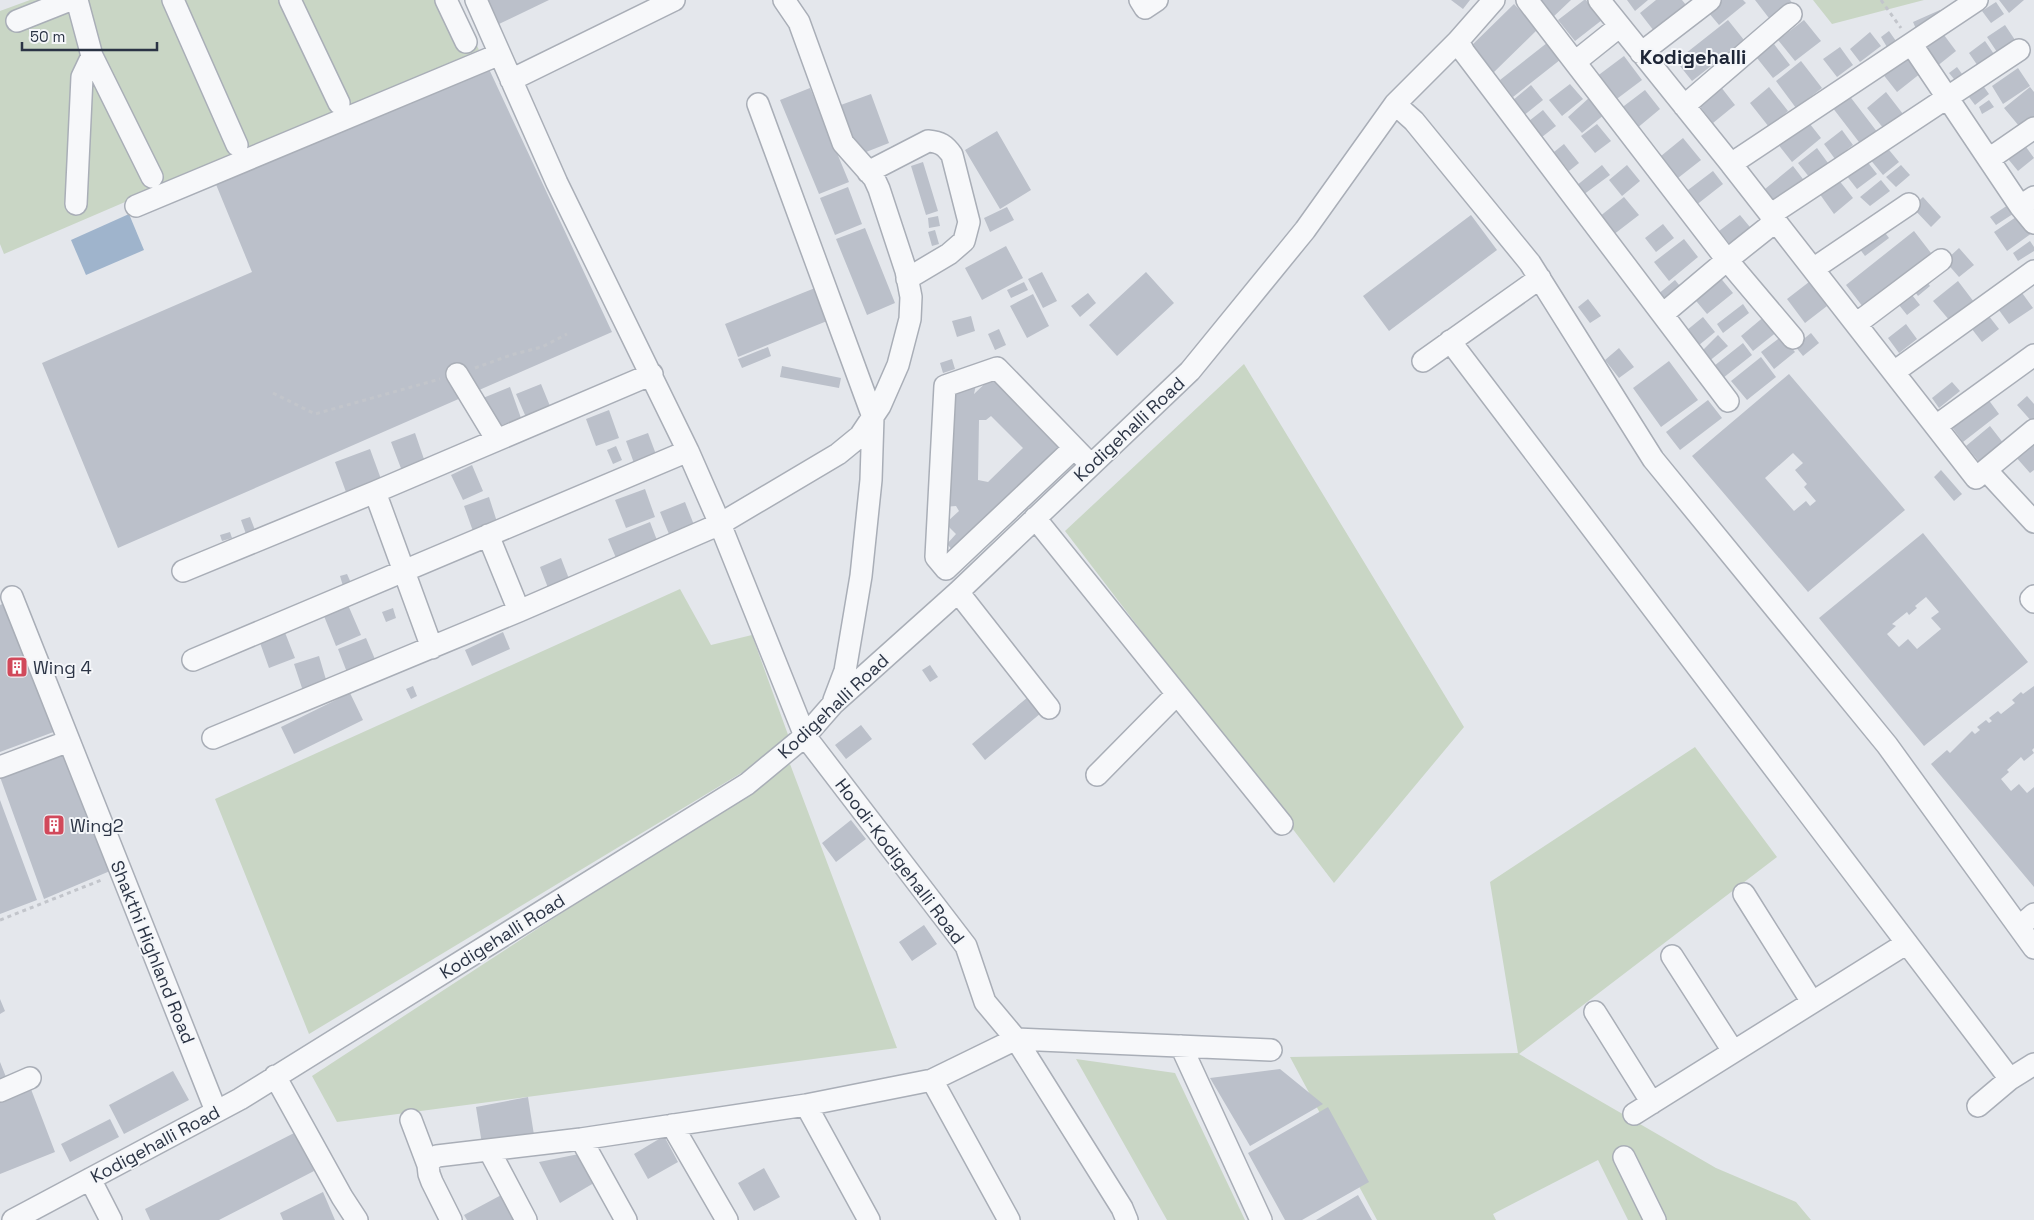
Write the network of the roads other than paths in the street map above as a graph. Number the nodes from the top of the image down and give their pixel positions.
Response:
1 (70, 0) edge
2 (77, 0) edge
3 (174, 0) edge
4 (290, 0) edge
5 (446, 0) edge
6 (476, 0) edge
7 (674, 0) edge
8 (784, 0) edge
9 (1140, 0) edge
10 (1157, 0) edge
11 (1494, 0) edge
12 (1527, 0) edge
13 (1599, 0) edge
14 (1710, 0) edge
15 (1977, 0) edge
16 (1790, 14) dead end
17 (17, 21) dead end
18 (1620, 26) junction
19 (1458, 41) junction
20 (466, 42) dead end
21 (1912, 45) junction
22 (2019, 50) dead end
23 (1641, 53) junction
24 (500, 54) junction
25 (92, 56) junction
26 (1575, 62) junction
27 (511, 80) junction
28 (1947, 98) junction
29 (339, 103) dead end
30 (758, 104) dead end
31 (1394, 104) junction
32 (1684, 106) junction
33 (2034, 128) edge
34 (237, 145) dead end
35 (1989, 159) junction
36 (1731, 164) junction
37 (868, 172) junction
38 (152, 177) dead end
39 (2027, 201) edge
40 (76, 204) dead end
41 (1909, 204) dead end
42 (136, 206) dead end
43 (1773, 218) junction
44 (2034, 222) edge
45 (1727, 260) junction
46 (1941, 260) dead end
47 (1813, 269) junction
48 (2034, 271) edge
49 (1540, 278) junction
50 (907, 279) junction
51 (1663, 314) junction
52 (1856, 324) junction
53 (1793, 338) dead end
54 (1450, 341) junction
55 (2034, 355) edge
56 (1423, 361) dead end
57 (1894, 372) junction
58 (457, 374) dead end
59 (652, 374) junction
60 (1728, 401) dead end
61 (873, 417) junction
62 (1936, 426) junction
63 (2034, 430) edge
64 (497, 440) junction
65 (1074, 448) junction
66 (688, 451) junction
67 (1091, 465) junction
68 (1986, 470) junction
69 (375, 492) junction
70 (1035, 518) junction
71 (2034, 522) edge
72 (720, 524) junction
73 (488, 535) junction
74 (958, 558) junction
75 (182, 571) dead end
76 (403, 571) junction
77 (975, 576) junction
78 (958, 592) junction
79 (2034, 596) edge
80 (12, 597) dead end
81 (2034, 602) edge
82 (519, 611) junction
83 (432, 648) junction
84 (193, 660) dead end
85 (1177, 694) junction
86 (833, 704) junction
87 (1049, 708) dead end
88 (805, 736) junction
89 (213, 738) dead end
90 (69, 741) junction
91 (0, 767) edge
92 (1097, 775) dead end
93 (1282, 824) dead end
94 (1744, 894) dead end
95 (2026, 921) edge
96 (1906, 943) junction
97 (2034, 948) edge
98 (1672, 956) dead end
99 (1812, 1002) junction
100 (1595, 1012) dead end
101 (1016, 1039) junction
102 (1182, 1046) junction
103 (1271, 1050) dead end
104 (1734, 1051) junction
105 (2034, 1064) edge
106 (275, 1076) junction
107 (30, 1078) dead end
108 (2010, 1079) junction
109 (932, 1080) junction
110 (0, 1091) edge
111 (806, 1105) junction
112 (1978, 1106) dead end
113 (216, 1111) junction
114 (411, 1120) dead end
115 (672, 1125) junction
116 (581, 1139) junction
117 (488, 1150) junction
118 (1624, 1156) dead end
119 (428, 1165) junction
120 (90, 1179) junction
121 (13, 1220) edge
122 (111, 1220) edge
123 (357, 1220) edge
124 (451, 1220) edge
125 (526, 1220) edge
126 (626, 1220) edge
127 (727, 1220) edge
128 (869, 1220) edge
129 (1009, 1220) edge
130 (1127, 1220) edge
131 (1262, 1220) edge
132 (1656, 1220) edge

1 - 17 street
2 - 25 street
3 - 34 street
4 - 29 street
5 - 20 street
6 - 24 street, Hoodi-Kodigehalli Road
7 - 27 street
8 - 37 street
9 - 10 street
11 - 19 street, Kodigehalli Road
12 - 26 street
13 - 18 street
14 - 23 street
15 - 21 street
16 - 32 street
18 - 23 street
18 - 26 street
19 - 31 street, Kodigehalli Road
19 - 51 street
21 - 28 street
21 - 36 street
22 - 28 street
23 - 32 street
24 - 27 street, Hoodi-Kodigehalli Road
24 - 42 street
25 - 38 street
25 - 40 street
26 - 45 street
27 - 59 street, Hoodi-Kodigehalli Road
28 - 35 street
28 - 43 street
30 - 61 street
31 - 49 street
31 - 67 street, Kodigehalli Road
32 - 36 street
33 - 35 street
35 - 39 street
36 - 43 street
37 - 50 street
37 - 50 street
39 - 44 street
41 - 47 street
43 - 45 street
43 - 47 street
45 - 51 street
45 - 53 street
46 - 52 street
47 - 52 street
48 - 57 street
49 - 54 street
49 - 95 street
50 - 61 street
51 - 60 street
52 - 57 street
54 - 56 street
54 - 96 street
55 - 62 street
57 - 62 street
58 - 64 street
59 - 64 street
59 - 66 street, Hoodi-Kodigehalli Road
61 - 72 street
61 - 86 street
62 - 68 street
63 - 68 street
64 - 69 street
65 - 67 street
65 - 74 street
65 - 74 street
66 - 72 street, Hoodi-Kodigehalli Road
66 - 73 street
67 - 70 street, Kodigehalli Road
68 - 71 street
69 - 75 street
69 - 76 street
70 - 77 street, Kodigehalli Road
70 - 85 street
72 - 82 street
72 - 88 street, Hoodi-Kodigehalli Road
73 - 76 street
73 - 82 street
74 - 77 street
76 - 83 street
76 - 84 street
77 - 78 street, Kodigehalli Road
78 - 86 street, Kodigehalli Road
78 - 87 street
79 - 81 street
80 - 90 street, Shakthi Highland Road
82 - 83 street
83 - 89 street
85 - 92 street
85 - 93 street
86 - 88 street, Kodigehalli Road
88 - 101 street, Hoodi-Kodigehalli Road
88 - 106 street, Kodigehalli Road
90 - 91 street
90 - 113 street, Shakthi Highland Road
94 - 99 street
95 - 97 street
96 - 99 street
96 - 108 street
98 - 104 street
99 - 104 street
100 - 104 street
101 - 102 street
101 - 109 street
101 - 130 street, Hoodi-Kodigehalli Road
102 - 103 street
102 - 131 street
105 - 108 street
106 - 113 street, Kodigehalli Road
106 - 123 street
107 - 110 street
108 - 112 street
109 - 111 street
109 - 129 street
111 - 115 street
111 - 128 street
113 - 120 street, Kodigehalli Road
114 - 119 street
115 - 116 street
115 - 127 street
116 - 117 street
116 - 126 street
117 - 119 street
117 - 125 street
118 - 132 street
119 - 124 street
120 - 121 street, Kodigehalli Road
120 - 122 street

